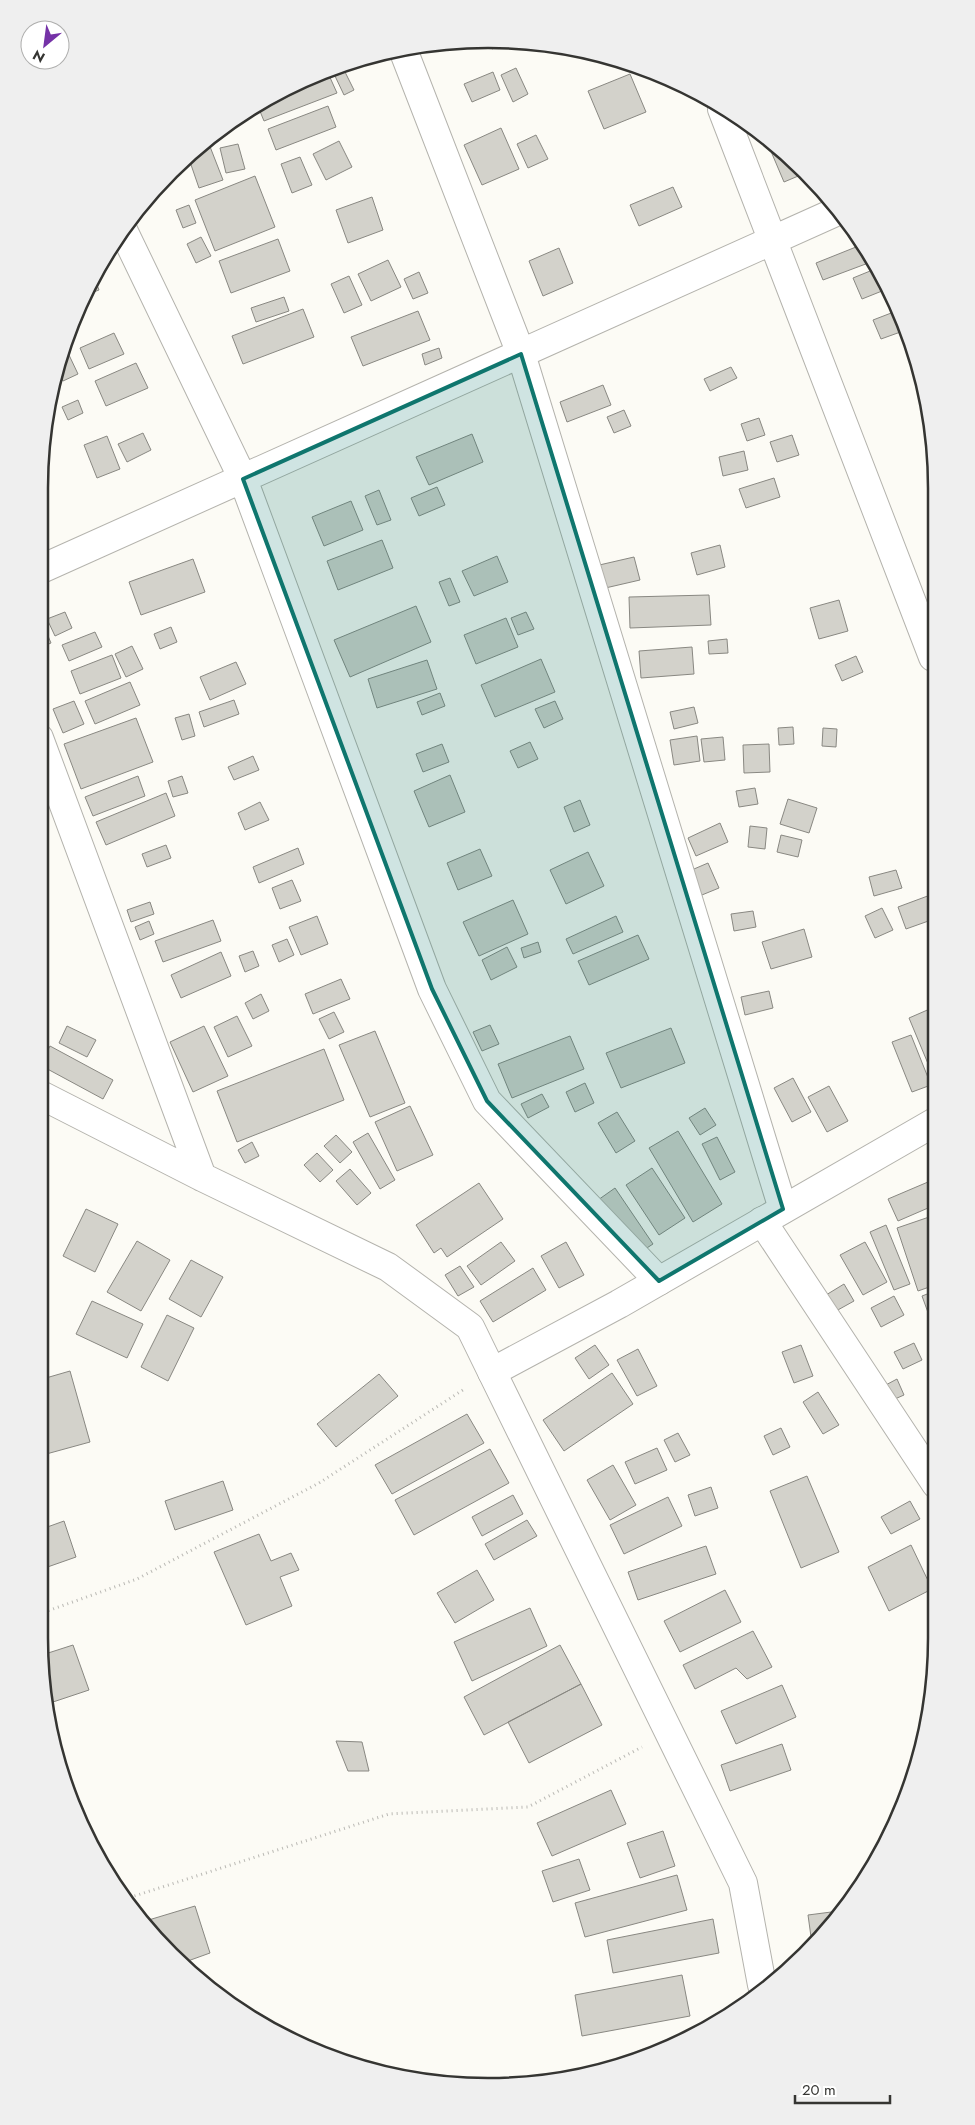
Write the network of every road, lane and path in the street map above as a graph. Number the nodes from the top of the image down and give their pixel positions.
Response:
1 (405, 55) edge
2 (725, 117) edge
3 (832, 214) edge
4 (126, 237) edge
5 (772, 241) junction
6 (521, 354) junction
7 (243, 479) junction
8 (48, 566) edge
9 (928, 644) edge
10 (48, 762) edge
11 (48, 1099) edge
12 (928, 1126) edge
13 (202, 1177) junction
14 (772, 1215) junction
15 (659, 1281) junction
16 (492, 1372) junction
17 (928, 1471) edge
18 (48, 1611) edge
19 (670, 1733) junction
20 (132, 1897) edge
21 (761, 1982) edge

1 - 6 street
2 - 5 street
3 - 5 street
4 - 7 street
5 - 6 street
5 - 9 street
6 - 7 street
6 - 14 street
7 - 8 street
7 - 15 street
10 - 13 street
11 - 13 street
12 - 14 street
13 - 16 street
14 - 15 street
14 - 17 street
15 - 16 street
16 - 18 path
16 - 19 street
19 - 20 path
19 - 21 street

